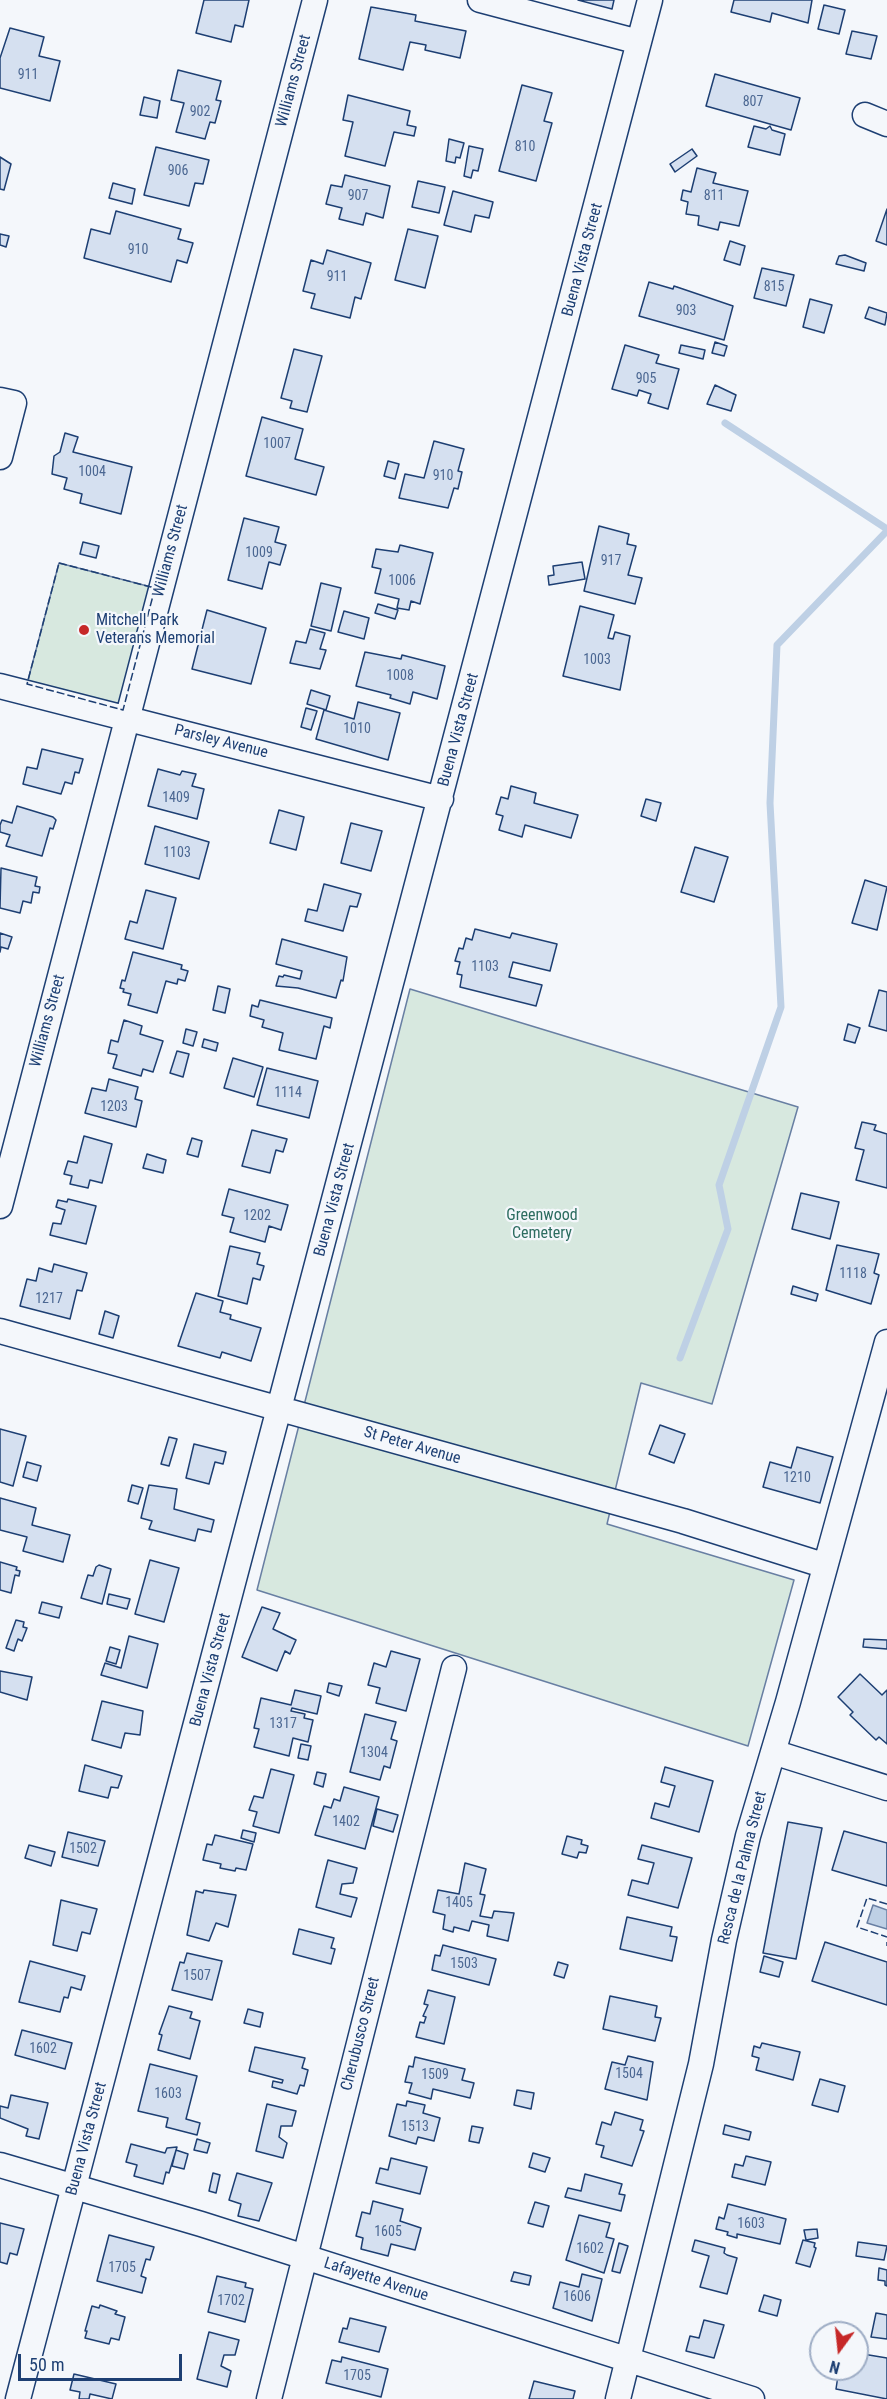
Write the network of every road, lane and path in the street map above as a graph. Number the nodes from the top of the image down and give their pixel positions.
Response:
1 (315, 0) edge
2 (480, 0) edge
3 (650, 0) edge
4 (639, 42) junction
5 (7, 402) edge
6 (0, 457) edge
7 (0, 686) edge
8 (128, 718) junction
9 (441, 799) junction
10 (0, 1206) edge
11 (0, 1331) edge
12 (887, 1342) edge
13 (280, 1408) junction
14 (823, 1565) junction
15 (454, 1668) dead end
16 (773, 1752) junction
17 (887, 1788) edge
18 (0, 2165) edge
19 (75, 2185) junction
20 (305, 2257) junction
21 (628, 2362) junction
22 (18, 2399) edge
23 (269, 2399) edge
24 (618, 2399) edge
25 (752, 2399) edge

1 - 8 street, Williams Street
2 - 4 street
3 - 4 street, Buena Vista Street
4 - 9 street, Buena Vista Street
5 - 6 street
7 - 8 street, Parsley Avenue
8 - 9 street, Parsley Avenue
8 - 10 street, Williams Street
9 - 13 street, Buena Vista Street
11 - 13 street, St Peter Avenue
12 - 14 street, Resca de la Palma Street
13 - 14 street, St Peter Avenue
13 - 19 street, Buena Vista Street
14 - 16 street, Resca de la Palma Street
15 - 20 street, Cherubusco Street
16 - 17 street
16 - 21 street, Resca de la Palma Street
18 - 19 street, Lafayette Avenue
19 - 20 street, Lafayette Avenue
19 - 22 street, Buena Vista Street
20 - 21 street, Lafayette Avenue
20 - 23 street, Cherubusco Street
21 - 24 street, Resca de la Palma Street
21 - 25 street, Lafayette Avenue

